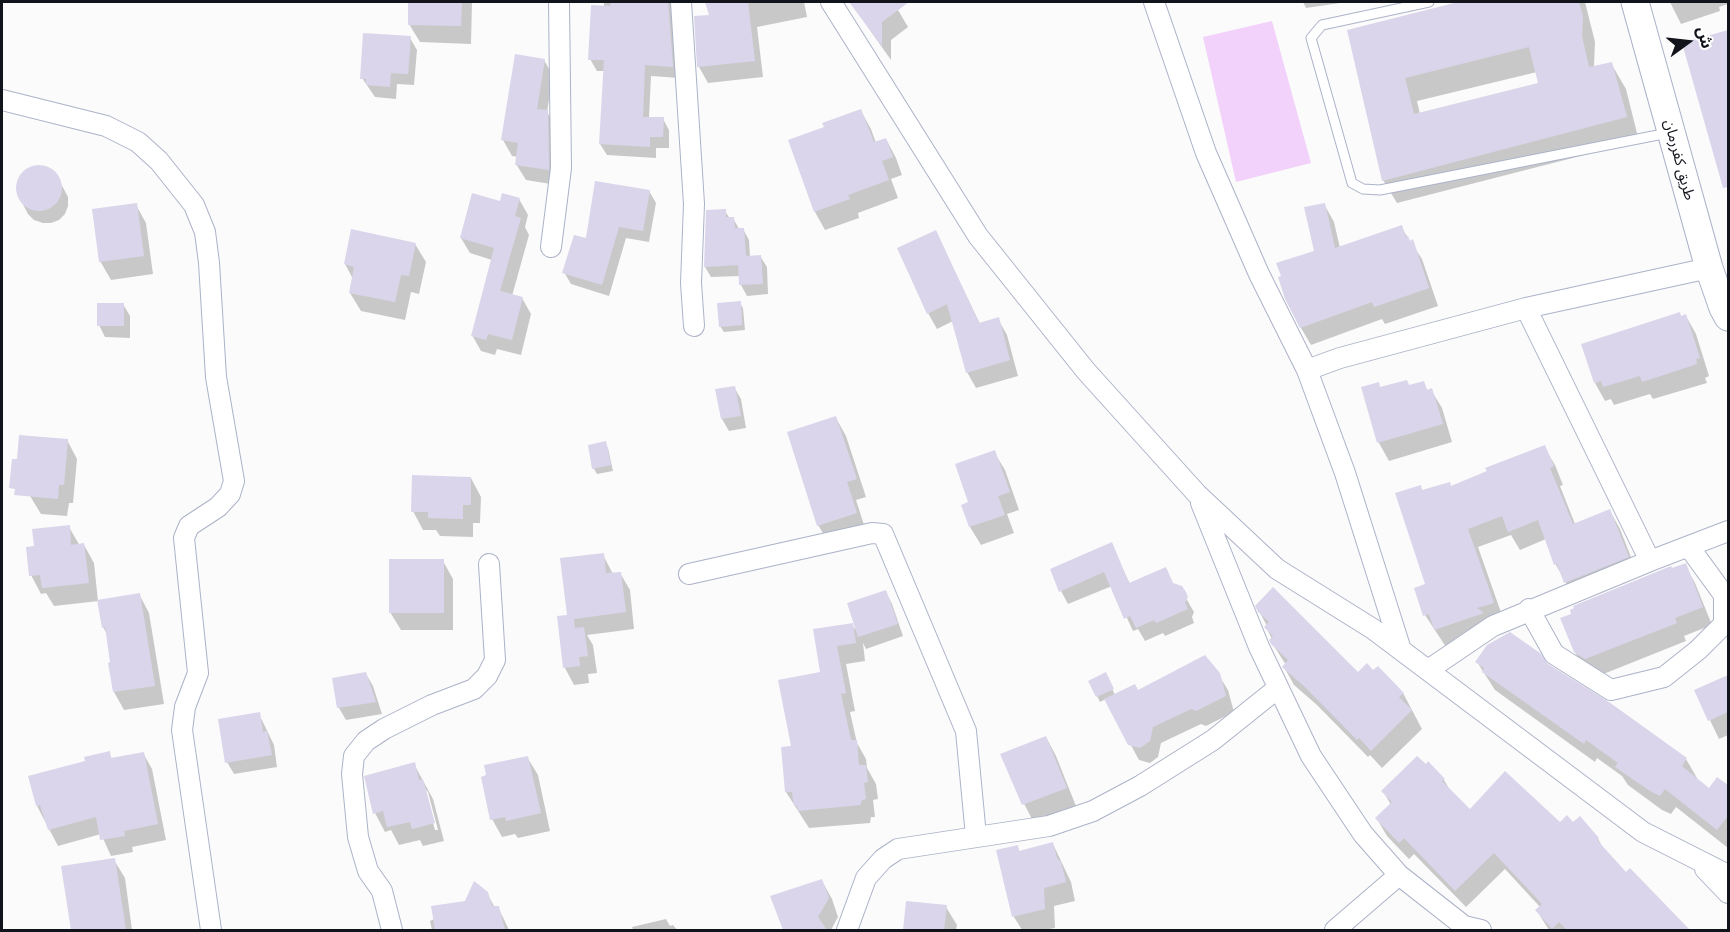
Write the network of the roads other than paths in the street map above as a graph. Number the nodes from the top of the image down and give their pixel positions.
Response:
1 (559, 2) edge
2 (681, 2) edge
3 (831, 2) edge
4 (1154, 2) edge
5 (1429, 2) edge
6 (1635, 2) edge
7 (2, 100) edge
8 (1671, 133) junction
9 (551, 247) dead end
10 (1719, 264) edge
11 (1526, 308) junction
12 (1728, 317) edge
13 (694, 326) dead end
14 (1306, 370) junction
15 (1197, 495) junction
16 (1728, 531) edge
17 (1689, 547) junction
18 (1650, 561) junction
19 (489, 564) dead end
20 (689, 574) dead end
21 (1529, 609) junction
22 (1401, 650) junction
23 (1428, 670) junction
24 (1278, 688) junction
25 (976, 836) junction
26 (1692, 856) junction
27 (1399, 875) junction
28 (1728, 875) edge
29 (1728, 894) edge
30 (212, 930) edge
31 (392, 930) edge
32 (847, 930) edge
33 (1335, 930) edge
34 (1481, 930) edge

1 - 9 street
2 - 13 street
3 - 15 street
4 - 14 street
5 - 8 lane
6 - 8 main road, طريق كفررمان
7 - 30 street
8 - 10 main road, طريق كفررمان
10 - 11 street
10 - 12 main road, طريق كفررمان
11 - 14 street
11 - 18 street
14 - 22 street
15 - 22 street
15 - 24 street
16 - 17 street
17 - 18 street
17 - 21 street
18 - 21 street
19 - 31 street
20 - 25 street
21 - 23 street
22 - 23 street
23 - 26 street
24 - 25 street
24 - 27 street
25 - 32 street
26 - 28 street
26 - 29 street
27 - 33 street
27 - 34 street

